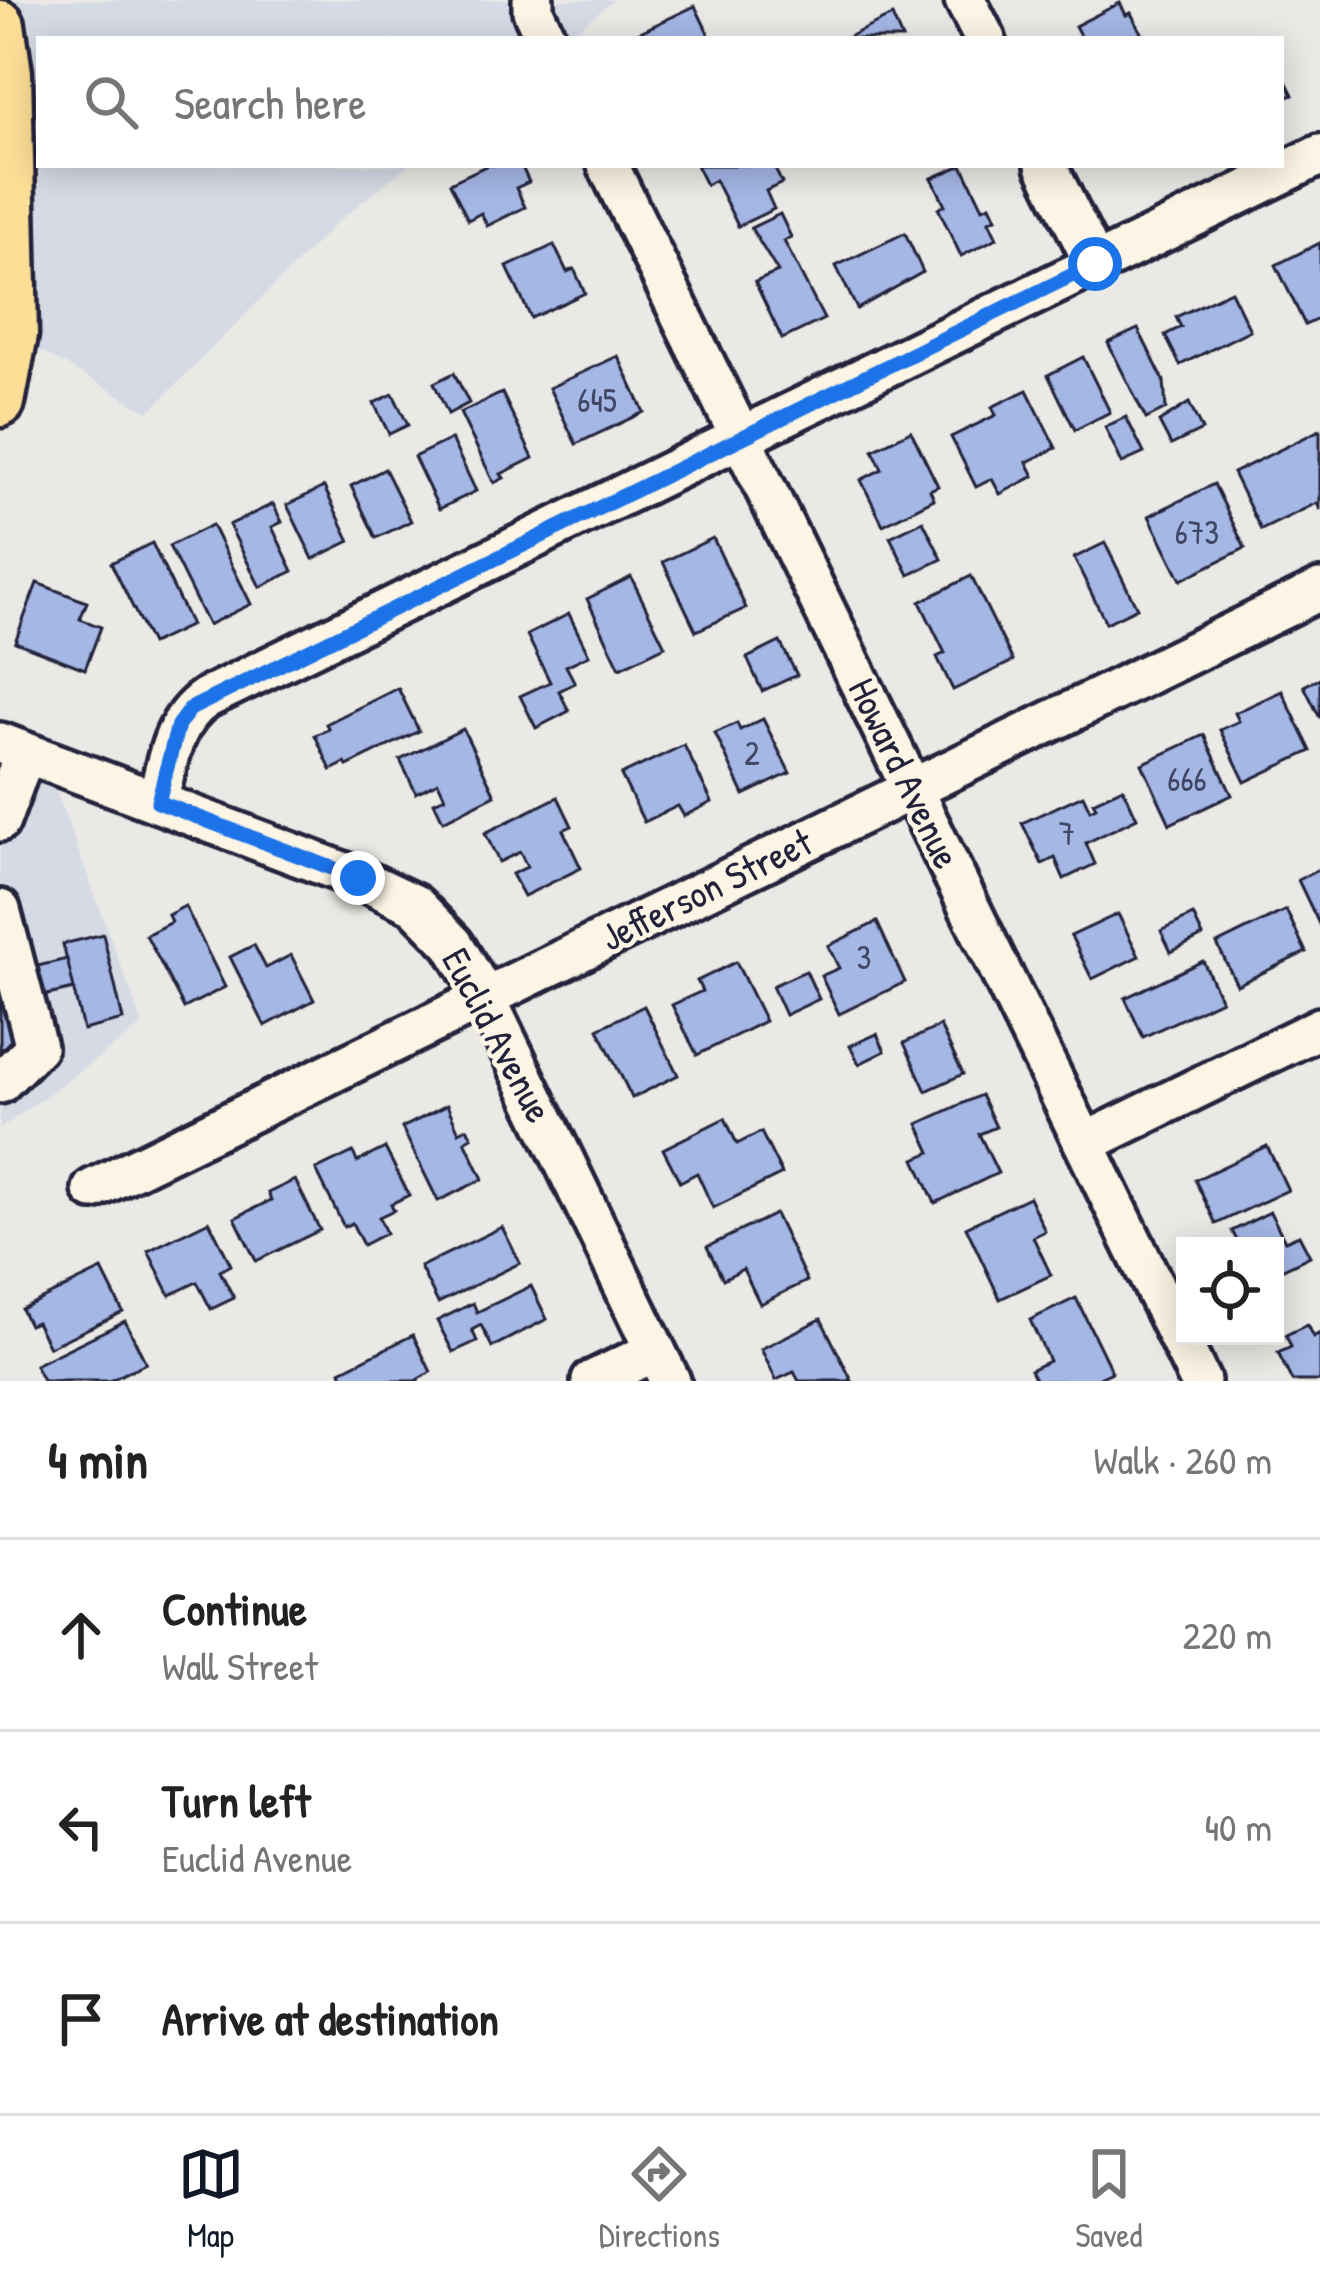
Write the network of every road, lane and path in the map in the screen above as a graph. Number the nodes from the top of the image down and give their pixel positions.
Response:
1 (533, 0) edge
2 (965, 0) edge
3 (0, 26) edge
4 (545, 36) edge
5 (983, 36) edge
6 (1320, 155) edge
7 (609, 168) edge
8 (1047, 168) edge
9 (6, 206) edge
10 (1095, 264) junction
11 (0, 403) edge
12 (743, 437) junction
13 (1320, 590) edge
14 (12, 748) edge
15 (913, 788) junction
16 (158, 802) junction
17 (0, 821) edge
18 (0, 910) edge
19 (485, 997) junction
20 (1320, 1028) edge
21 (0, 1083) edge
22 (1085, 1143) junction
23 (93, 1189) dead end
24 (662, 1366) edge
25 (592, 1381) edge
26 (1200, 1381) edge

1 - 4 street
2 - 5 street
3 - 9 main road
6 - 10 street
7 - 12 street, Howard Avenue
8 - 10 street
9 - 11 main road
10 - 12 street
12 - 15 street, Howard Avenue
12 - 16 street
13 - 15 street, Jefferson Street
14 - 16 street, Euclid Avenue
14 - 17 street
15 - 19 street, Jefferson Street
15 - 22 street, Howard Avenue
16 - 19 street, Euclid Avenue
18 - 21 street
19 - 23 street, Jefferson Street
19 - 24 street, Euclid Avenue
20 - 22 street
22 - 26 street, Howard Avenue
24 - 25 street

